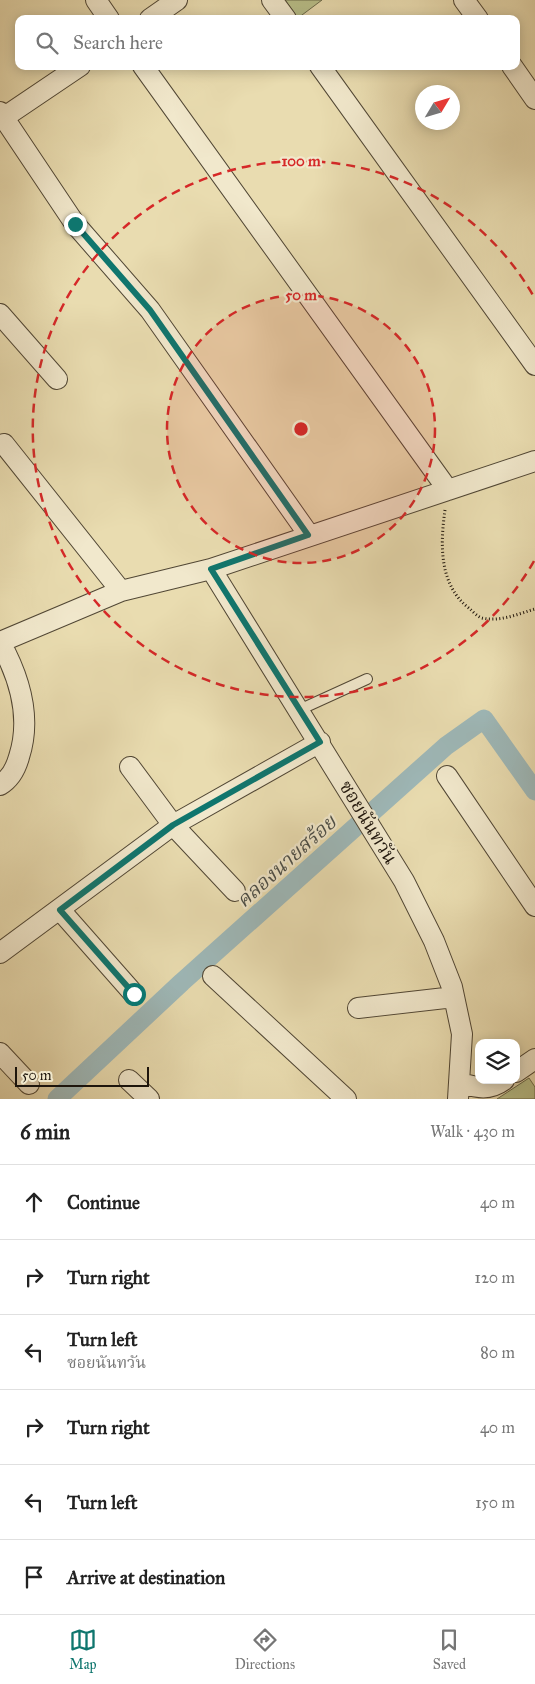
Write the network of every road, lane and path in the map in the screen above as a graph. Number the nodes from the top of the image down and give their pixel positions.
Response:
1 (96, 0) edge
2 (177, 0) edge
3 (272, 0) edge
4 (464, 0) edge
5 (106, 15) edge
6 (156, 15) edge
7 (283, 15) edge
8 (475, 15) edge
9 (74, 70) edge
10 (146, 70) edge
11 (323, 70) edge
12 (515, 70) edge
13 (535, 99) edge
14 (1, 116) edge
15 (0, 314) edge
16 (535, 365) edge
17 (57, 379) dead end
18 (4, 444) dead end
19 (535, 461) edge
20 (448, 490) junction
21 (308, 535) junction
22 (211, 569) junction
23 (121, 591) junction
24 (535, 609) edge
25 (0, 642) edge
26 (367, 679) dead end
27 (299, 710) junction
28 (320, 742) junction
29 (130, 767) dead end
30 (446, 776) dead end
31 (0, 784) edge
32 (173, 825) junction
33 (234, 891) dead end
34 (535, 906) edge
35 (60, 910) junction
36 (0, 953) edge
37 (213, 976) dead end
38 (134, 994) dead end
39 (454, 997) junction
40 (358, 1008) dead end
41 (0, 1053) edge
42 (129, 1080) dead end
43 (29, 1084) dead end
44 (499, 1084) edge
45 (459, 1091) edge
46 (150, 1099) edge
47 (346, 1099) edge

1 - 5 street
2 - 6 street
3 - 7 street
4 - 8 street
9 - 14 street
10 - 20 street
11 - 16 street
12 - 13 street
14 - 21 street
15 - 17 street
18 - 23 street
19 - 20 street
20 - 21 street
20 - 24 path
21 - 22 street
22 - 23 street
22 - 27 street, ซอยนันทวัน
23 - 25 street
25 - 31 street
26 - 27 lane
27 - 28 street, ซอยนันทวัน
28 - 32 street
28 - 39 street, ซอยนันทวัน
29 - 32 street
30 - 34 street
32 - 33 street
32 - 35 street
35 - 36 street
35 - 38 street
37 - 47 street
39 - 40 street
39 - 45 street, ซอยนันทวัน
41 - 43 street
42 - 46 street
44 - 45 street

